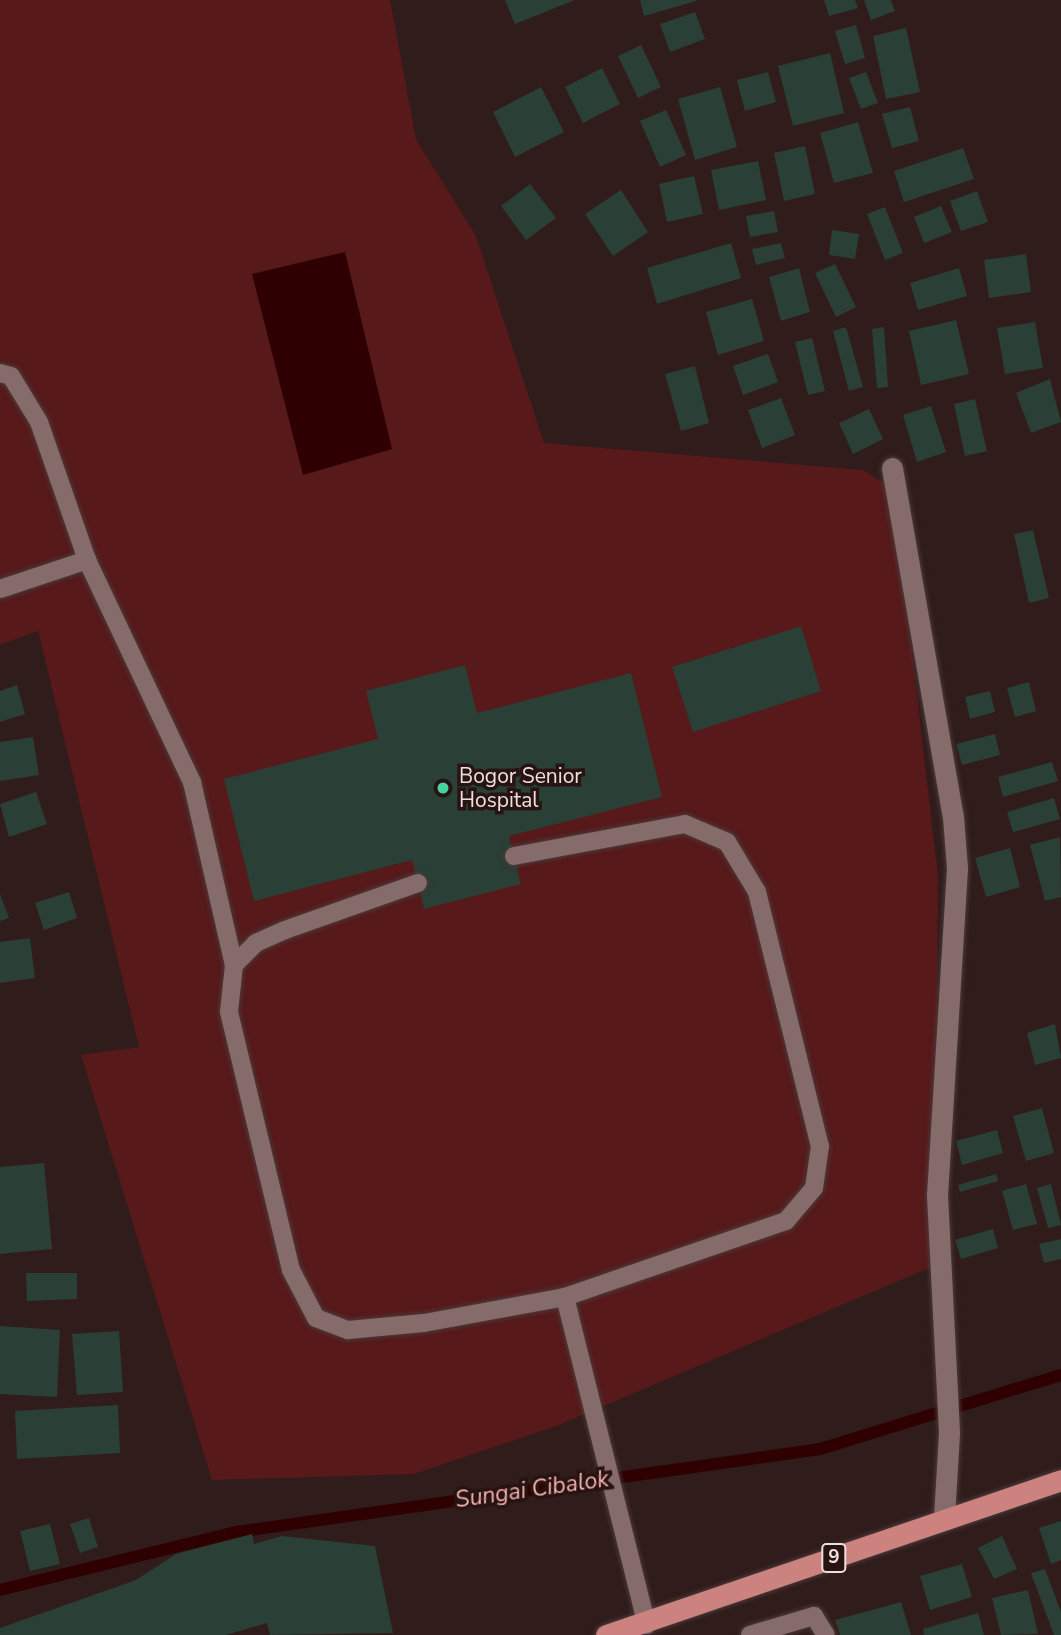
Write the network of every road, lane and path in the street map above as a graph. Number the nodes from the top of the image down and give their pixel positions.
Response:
1 (0, 373) edge
2 (892, 468) dead end
3 (87, 560) junction
4 (0, 589) edge
5 (514, 856) dead end
6 (418, 883) dead end
7 (234, 965) junction
8 (565, 1297) junction
9 (1061, 1480) edge
10 (944, 1518) junction
11 (647, 1625) junction
12 (606, 1635) edge
13 (750, 1635) edge
14 (826, 1635) edge

1 - 3 lane
2 - 10 street
3 - 4 lane
3 - 7 lane
5 - 8 lane
6 - 7 lane
7 - 8 lane
8 - 11 lane
9 - 10 highway, 9
10 - 11 highway, 9
11 - 12 highway, 9
13 - 14 lane

